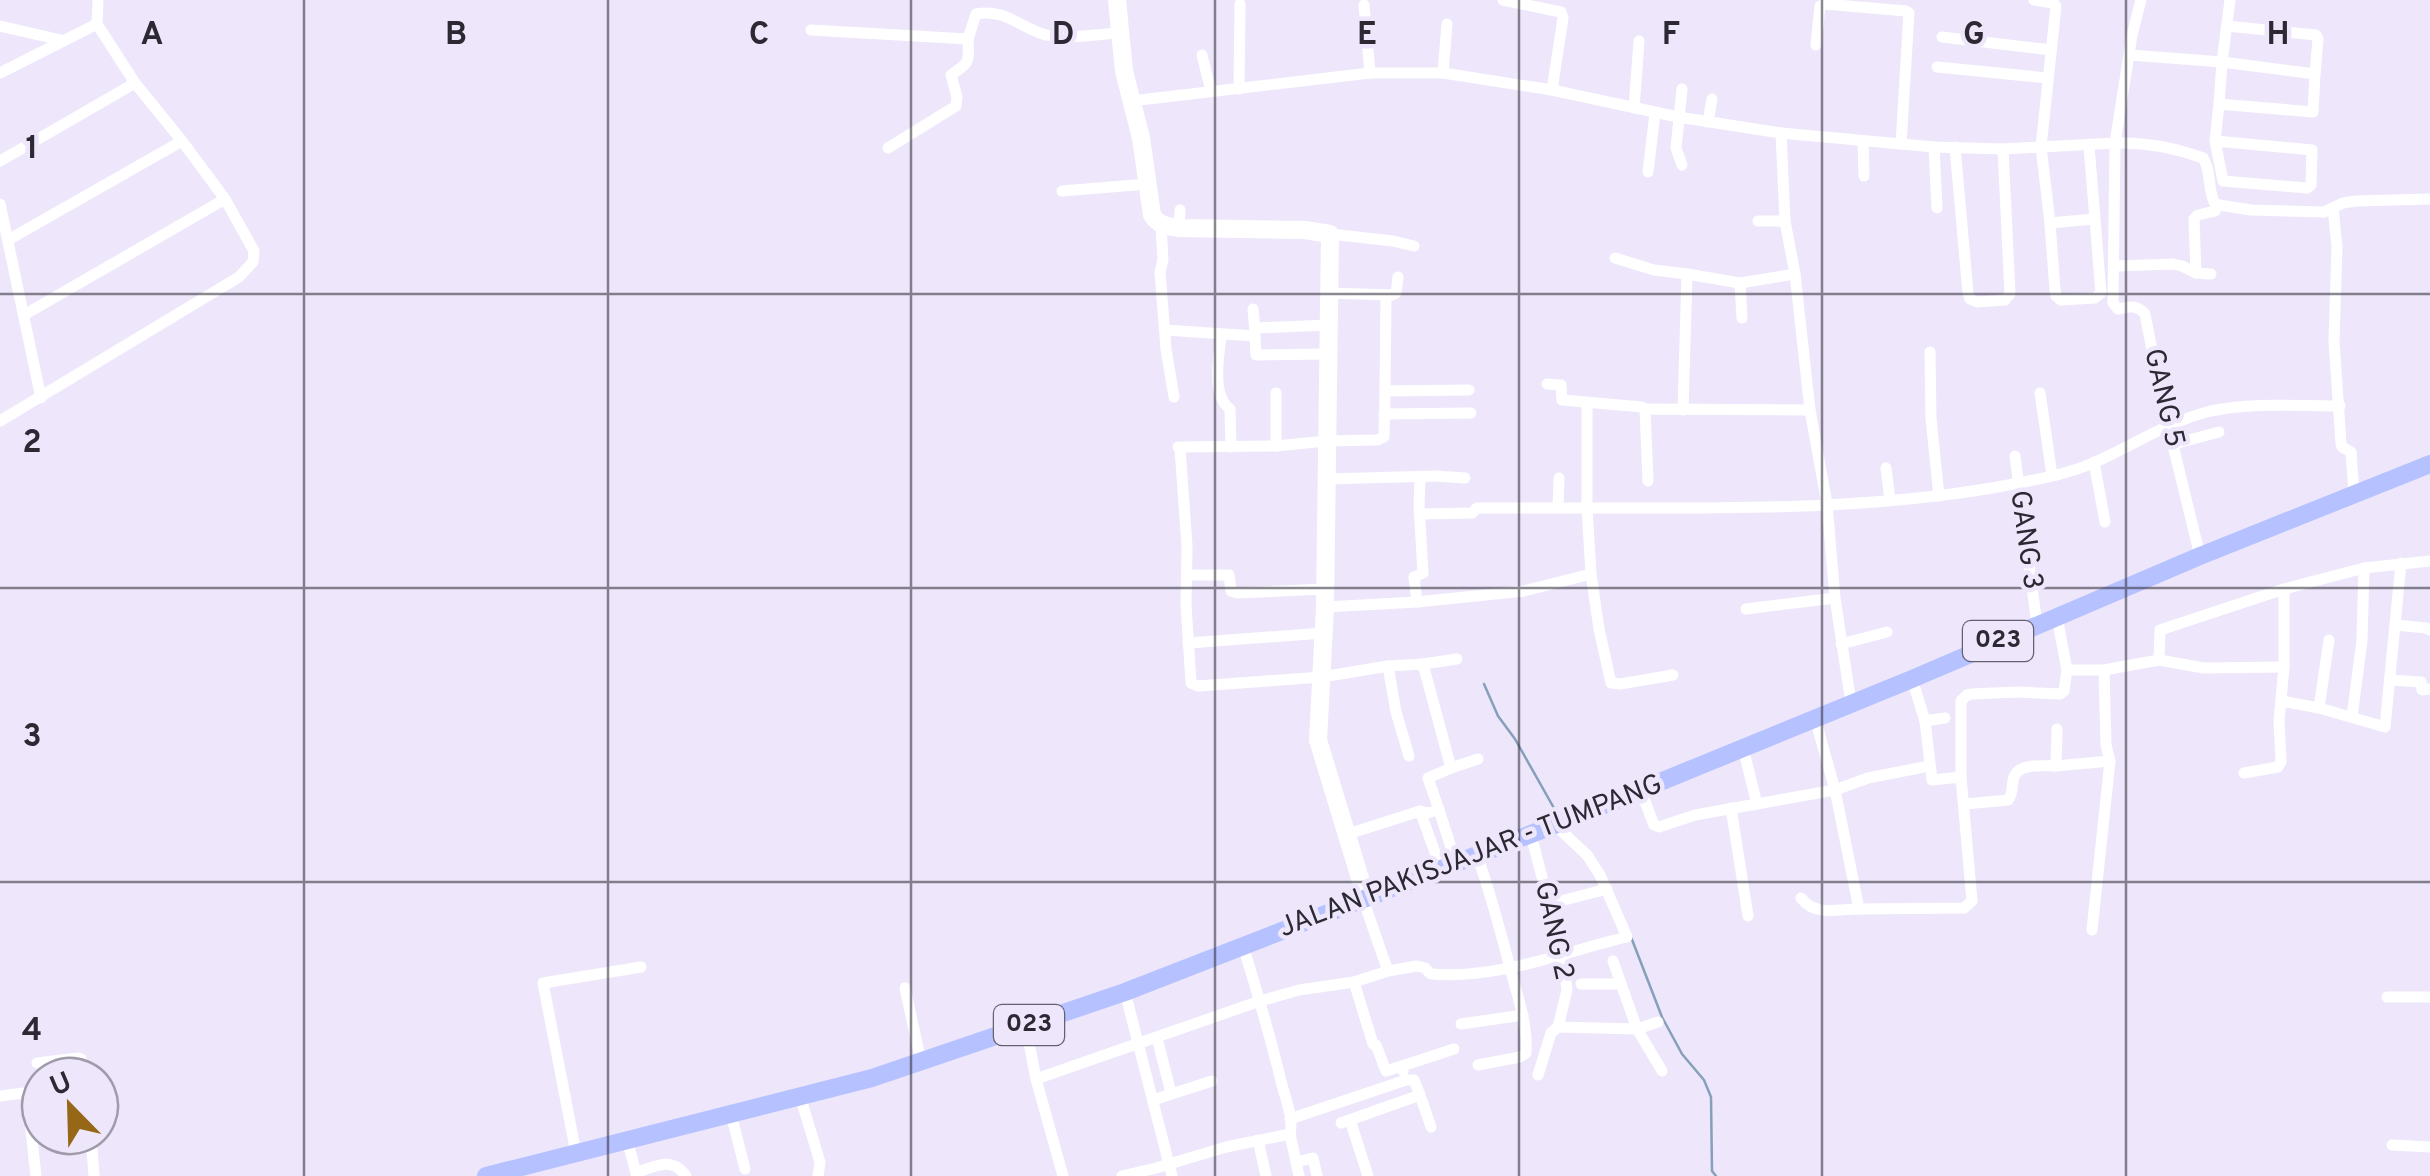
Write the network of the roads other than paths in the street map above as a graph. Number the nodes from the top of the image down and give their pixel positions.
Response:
1 (98, 0) edge
2 (1116, 0) edge
3 (1503, 0) edge
4 (2034, 0) edge
5 (2140, 0) edge
6 (2230, 0) edge
7 (1240, 4) dead end
8 (1364, 5) dead end
9 (96, 24) junction
10 (1447, 24) dead end
11 (0, 26) edge
12 (2227, 26) junction
13 (811, 30) dead end
14 (1120, 32) junction
15 (1942, 37) dead end
16 (968, 39) junction
17 (61, 40) junction
18 (1640, 42) dead end
19 (1816, 45) dead end
20 (2051, 50) junction
21 (1202, 54) dead end
22 (2130, 55) junction
23 (2222, 62) junction
24 (1937, 68) dead end
25 (1370, 73) junction
26 (1443, 73) junction
27 (0, 74) edge
28 (2315, 74) junction
29 (2048, 78) junction
30 (135, 82) junction
31 (1238, 88) junction
32 (1682, 89) dead end
33 (1552, 90) junction
34 (1211, 91) junction
35 (1712, 99) dead end
36 (1138, 100) junction
37 (2219, 104) junction
38 (1634, 108) junction
39 (1655, 113) junction
40 (1678, 117) junction
41 (1708, 122) junction
42 (1782, 133) junction
43 (182, 140) junction
44 (1863, 141) junction
45 (2215, 142) junction
46 (1900, 144) junction
47 (2115, 144) junction
48 (2041, 146) junction
49 (2089, 146) junction
50 (1934, 147) junction
51 (1954, 147) junction
52 (888, 148) dead end
53 (2003, 149) junction
54 (0, 161) edge
55 (1682, 165) dead end
56 (1648, 172) dead end
57 (1864, 176) dead end
58 (1147, 184) junction
59 (1062, 191) dead end
60 (224, 199) junction
61 (2430, 200) edge
62 (0, 204) edge
63 (2219, 205) junction
64 (1938, 208) dead end
65 (2333, 208) junction
66 (2094, 219) junction
67 (1174, 221) junction
68 (1758, 222) dead end
69 (1785, 222) junction
70 (2050, 223) junction
71 (1330, 234) junction
72 (8, 240) junction
73 (1414, 246) dead end
74 (1614, 258) dead end
75 (2115, 266) junction
76 (2196, 273) junction
77 (1687, 274) junction
78 (1795, 274) junction
79 (2211, 274) dead end
80 (1398, 278) dead end
81 (1740, 283) junction
82 (1329, 293) junction
83 (1386, 296) junction
84 (1253, 309) dead end
85 (24, 315) junction
86 (1742, 318) dead end
87 (1328, 325) junction
88 (1165, 330) junction
89 (1255, 332) junction
90 (1221, 335) junction
91 (1930, 352) dead end
92 (1327, 354) junction
93 (1547, 384) dead end
94 (1469, 390) dead end
95 (1385, 391) junction
96 (1276, 393) dead end
97 (2040, 393) dead end
98 (1174, 397) dead end
99 (41, 398) junction
100 (1587, 402) junction
101 (2340, 406) junction
102 (1645, 409) junction
103 (1682, 410) junction
104 (1810, 410) junction
105 (1471, 413) dead end
106 (1384, 414) junction
107 (0, 422) edge
108 (2170, 426) junction
109 (2219, 432) dead end
110 (1326, 442) junction
111 (2174, 444) junction
112 (1276, 446) junction
113 (1231, 447) junction
114 (2015, 456) dead end
115 (2094, 462) junction
116 (2430, 464) edge
117 (1886, 468) dead end
118 (2052, 476) junction
119 (1420, 478) junction
120 (1465, 478) dead end
121 (1559, 478) dead end
122 (1328, 479) junction
123 (1648, 481) dead end
124 (2017, 483) junction
125 (2354, 494) junction
126 (1938, 496) junction
127 (1890, 500) junction
128 (1827, 504) junction
129 (1558, 507) junction
130 (1587, 508) junction
131 (1420, 514) junction
132 (2105, 522) dead end
133 (2200, 556) junction
134 (2430, 561) edge
135 (2401, 563) junction
136 (2364, 568) junction
137 (1187, 574) junction
138 (1591, 574) junction
139 (2284, 589) junction
140 (1325, 598) junction
141 (1835, 598) junction
142 (1417, 602) junction
143 (1746, 609) dead end
144 (2057, 617) junction
145 (2037, 625) junction
146 (2396, 625) junction
147 (2430, 630) edge
148 (1887, 632) dead end
149 (1324, 633) junction
150 (2329, 640) dead end
151 (1188, 643) junction
152 (1841, 644) junction
153 (1457, 659) dead end
154 (2159, 660) junction
155 (1423, 664) junction
156 (1388, 666) junction
157 (2284, 667) junction
158 (2067, 670) junction
159 (2104, 670) junction
160 (1673, 675) dead end
161 (1322, 677) junction
162 (1912, 678) junction
163 (2390, 680) junction
164 (2430, 689) edge
165 (2281, 701) junction
166 (1851, 703) junction
167 (2319, 708) junction
168 (2352, 717) junction
169 (1815, 718) junction
170 (1945, 718) dead end
171 (1925, 721) junction
172 (2057, 729) dead end
173 (1742, 748) junction
174 (1409, 756) dead end
175 (1478, 759) dead end
176 (2110, 761) junction
177 (1929, 766) junction
178 (2056, 766) junction
179 (1451, 768) junction
180 (2244, 774) dead end
181 (1961, 777) junction
182 (1835, 790) junction
183 (1640, 791) junction
184 (1758, 804) junction
185 (1965, 804) junction
186 (1731, 808) junction
187 (1420, 810) junction
188 (1439, 810) junction
189 (1559, 823) junction
190 (1348, 834) junction
191 (1531, 835) junction
192 (1477, 855) junction
193 (1448, 866) junction
194 (1607, 889) junction
195 (1366, 898) junction
196 (1801, 898) dead end
197 (1549, 904) junction
198 (1860, 908) junction
199 (1748, 916) dead end
200 (2092, 930) dead end
201 (1242, 946) junction
202 (1562, 954) junction
203 (1614, 961) dead end
204 (641, 967) dead end
205 (1510, 967) junction
206 (1388, 971) junction
207 (1354, 982) junction
208 (1581, 984) dead end
209 (1621, 984) junction
210 (905, 988) dead end
211 (1125, 992) junction
212 (2387, 997) dead end
213 (2430, 997) edge
214 (1260, 1001) junction
215 (1522, 1015) junction
216 (1658, 1022) dead end
217 (1460, 1024) dead end
218 (1026, 1026) junction
219 (1558, 1026) junction
220 (1637, 1029) junction
221 (1158, 1038) junction
222 (1140, 1044) junction
223 (1454, 1049) dead end
224 (921, 1062) junction
225 (1478, 1064) dead end
226 (1402, 1066) junction
227 (1662, 1071) dead end
228 (1538, 1074) dead end
229 (1036, 1079) junction
230 (1406, 1080) junction
231 (1212, 1081) dead end
232 (1171, 1093) junction
233 (800, 1096) junction
234 (1420, 1096) junction
235 (1153, 1100) junction
236 (732, 1114) junction
237 (1290, 1119) junction
238 (1431, 1127) dead end
239 (1290, 1134) junction
240 (627, 1140) junction
241 (1258, 1140) junction
242 (2392, 1145) dead end
243 (2430, 1147) edge
244 (576, 1153) junction
245 (1296, 1162) junction
246 (745, 1169) dead end
247 (1170, 1170) edge
248 (527, 1171) edge
249 (636, 1174) edge
250 (818, 1175) edge
251 (486, 1176) edge
252 (686, 1176) edge
253 (1063, 1176) edge
254 (1122, 1176) edge
255 (1266, 1176) edge
256 (1298, 1176) edge
257 (1317, 1176) edge
258 (1368, 1176) edge

1 - 9 street
2 - 14 street
3 - 33 street
4 - 20 street
5 - 22 street
6 - 12 street
7 - 31 street
8 - 25 street
9 - 17 street
9 - 30 street
10 - 26 street
11 - 17 street
12 - 23 street
12 - 28 street
13 - 16 street
14 - 16 street
14 - 36 street
15 - 20 street
16 - 52 street
17 - 27 street
18 - 38 street
19 - 46 street
20 - 29 street
21 - 34 street
22 - 23 street
22 - 47 street
23 - 28 street
23 - 37 street
24 - 29 street
25 - 26 street
25 - 31 street
26 - 33 street
28 - 37 street
29 - 48 street
30 - 43 street
30 - 54 street
31 - 34 street
32 - 40 street
33 - 38 street
34 - 36 street
35 - 41 street
36 - 58 street
37 - 45 street
38 - 39 street
39 - 40 street
39 - 56 street
40 - 41 street
40 - 55 street
41 - 42 street
42 - 44 street
42 - 69 street
43 - 60 street
43 - 72 street
44 - 46 street
44 - 57 street
45 - 45 street
46 - 50 street
47 - 49 street
47 - 63 street
47 - 75 street
48 - 49 street
48 - 53 street
48 - 70 street
49 - 66 street
50 - 51 street
50 - 64 street
51 - 53 street
51 - 53 street
58 - 59 street
58 - 67 street
60 - 85 street
60 - 99 street
61 - 65 street
62 - 72 street
63 - 65 street
63 - 76 street
65 - 101 street
66 - 70 street
66 - 70 street
67 - 71 street
67 - 88 street
68 - 69 street
69 - 78 street
71 - 73 street
71 - 82 street
72 - 85 street
74 - 77 street
75 - 76 street
75 - 108 street, GANG 5
76 - 79 street
77 - 81 street
77 - 103 street
78 - 81 street
78 - 104 street
80 - 83 street
81 - 86 street
82 - 83 street
82 - 87 street
83 - 95 street
84 - 89 street
85 - 99 street
87 - 89 street
87 - 92 street
88 - 90 street
88 - 98 street
89 - 90 street
89 - 92 street
90 - 113 street
91 - 126 street
92 - 110 street
93 - 100 street
94 - 95 street
95 - 106 street
96 - 112 street
97 - 118 street
99 - 107 street
100 - 102 street
100 - 130 street
101 - 108 street
101 - 125 street
102 - 103 street
102 - 123 street
103 - 104 street
104 - 128 street
105 - 106 street
106 - 110 street
108 - 111 street, GANG 5
108 - 115 street
109 - 111 street
110 - 112 street
110 - 122 street
111 - 133 street, GANG 5
112 - 113 street
113 - 137 street
114 - 124 street, GANG 3
115 - 118 street
115 - 132 street
116 - 125 main road, JALAN PAKISJAJAR - TUMPANG / 023
117 - 127 street
118 - 124 street
119 - 120 street
119 - 122 street
119 - 131 street
121 - 129 street
122 - 140 street
124 - 126 street
124 - 145 street, GANG 3
125 - 133 main road, JALAN PAKISJAJAR - TUMPANG / 023
126 - 127 street
127 - 128 street
128 - 130 street
128 - 141 street
129 - 130 street
129 - 131 street
130 - 138 street
131 - 142 street
133 - 144 main road, JALAN PAKISJAJAR - TUMPANG / 023
134 - 135 street
135 - 136 street
135 - 146 street
136 - 139 street
136 - 168 street
137 - 140 street
137 - 151 street
138 - 142 street
138 - 160 street
139 - 154 street
139 - 157 street
140 - 142 street
140 - 149 street
141 - 143 street
141 - 152 street
144 - 145 main road, JALAN PAKISJAJAR - TUMPANG / 023
144 - 158 street
145 - 162 main road, JALAN PAKISJAJAR - TUMPANG / 023
146 - 147 street
146 - 163 street
148 - 152 street
149 - 151 street
149 - 161 street
150 - 167 street
151 - 161 street
152 - 166 street
153 - 155 street
154 - 157 street
154 - 159 street
155 - 156 street
155 - 179 street
156 - 161 street
156 - 174 street
157 - 165 street
158 - 159 street
158 - 181 street
159 - 176 street
161 - 190 street
162 - 166 main road, JALAN PAKISJAJAR - TUMPANG / 023
162 - 171 street
163 - 164 street
163 - 168 street
165 - 167 street
165 - 180 street
166 - 169 main road, JALAN PAKISJAJAR - TUMPANG / 023
167 - 168 street
169 - 173 main road, JALAN PAKISJAJAR - TUMPANG / 023
169 - 182 street
170 - 171 street
171 - 177 street
172 - 178 street
173 - 183 main road, JALAN PAKISJAJAR - TUMPANG / 023
173 - 184 street
175 - 179 street
176 - 178 street
176 - 200 street
177 - 181 street
177 - 182 street
178 - 185 street
179 - 188 street
181 - 185 street
182 - 184 street
182 - 198 street
183 - 186 street
183 - 189 main road, JALAN PAKISJAJAR - TUMPANG / 023
184 - 186 street
185 - 198 street
186 - 199 street
187 - 188 street
187 - 190 street
187 - 193 street
188 - 193 street
189 - 191 main road, JALAN PAKISJAJAR - TUMPANG / 023
189 - 194 street
190 - 195 street
191 - 192 main road, JALAN PAKISJAJAR - TUMPANG / 023
191 - 197 street, GANG 2
192 - 193 main road, JALAN PAKISJAJAR - TUMPANG / 023
192 - 205 street
193 - 195 main road, JALAN PAKISJAJAR - TUMPANG / 023
194 - 197 street
194 - 202 street
195 - 201 main road, JALAN PAKISJAJAR - TUMPANG / 023
195 - 206 street
196 - 198 street
197 - 202 street, GANG 2
201 - 211 main road, JALAN PAKISJAJAR - TUMPANG / 023
201 - 214 street
202 - 205 street
202 - 219 street, GANG 2
203 - 209 street
204 - 244 street
205 - 206 street
205 - 215 street
206 - 207 street
207 - 214 street
207 - 226 street
208 - 209 street
209 - 220 street
210 - 224 street
211 - 218 main road, JALAN PAKISJAJAR - TUMPANG / 023
211 - 222 street
212 - 213 street
214 - 221 street
214 - 237 street
215 - 217 street
215 - 225 street
216 - 220 street
218 - 224 main road, JALAN PAKISJAJAR - TUMPANG / 023
218 - 229 street
219 - 220 street
219 - 228 street, GANG 2
220 - 227 street
221 - 222 street
221 - 232 street
222 - 229 street
222 - 235 street
223 - 226 street
224 - 233 main road, JALAN PAKISJAJAR - TUMPANG / 023
226 - 230 street
229 - 253 street
230 - 234 street
230 - 237 street
231 - 232 street
232 - 235 street
233 - 236 main road, JALAN PAKISJAJAR - TUMPANG / 023
233 - 250 street
234 - 238 street
234 - 258 street
235 - 247 street
236 - 240 main road, JALAN PAKISJAJAR - TUMPANG / 023
236 - 246 street
237 - 239 street
239 - 241 street
239 - 245 street
240 - 244 main road, JALAN PAKISJAJAR - TUMPANG / 023
240 - 249 street
241 - 247 street
241 - 255 street
242 - 243 street
244 - 248 main road, JALAN PAKISJAJAR - TUMPANG / 023
245 - 256 street
245 - 257 street
247 - 254 street
248 - 251 main road, JALAN PAKISJAJAR - TUMPANG / 023
249 - 252 street

